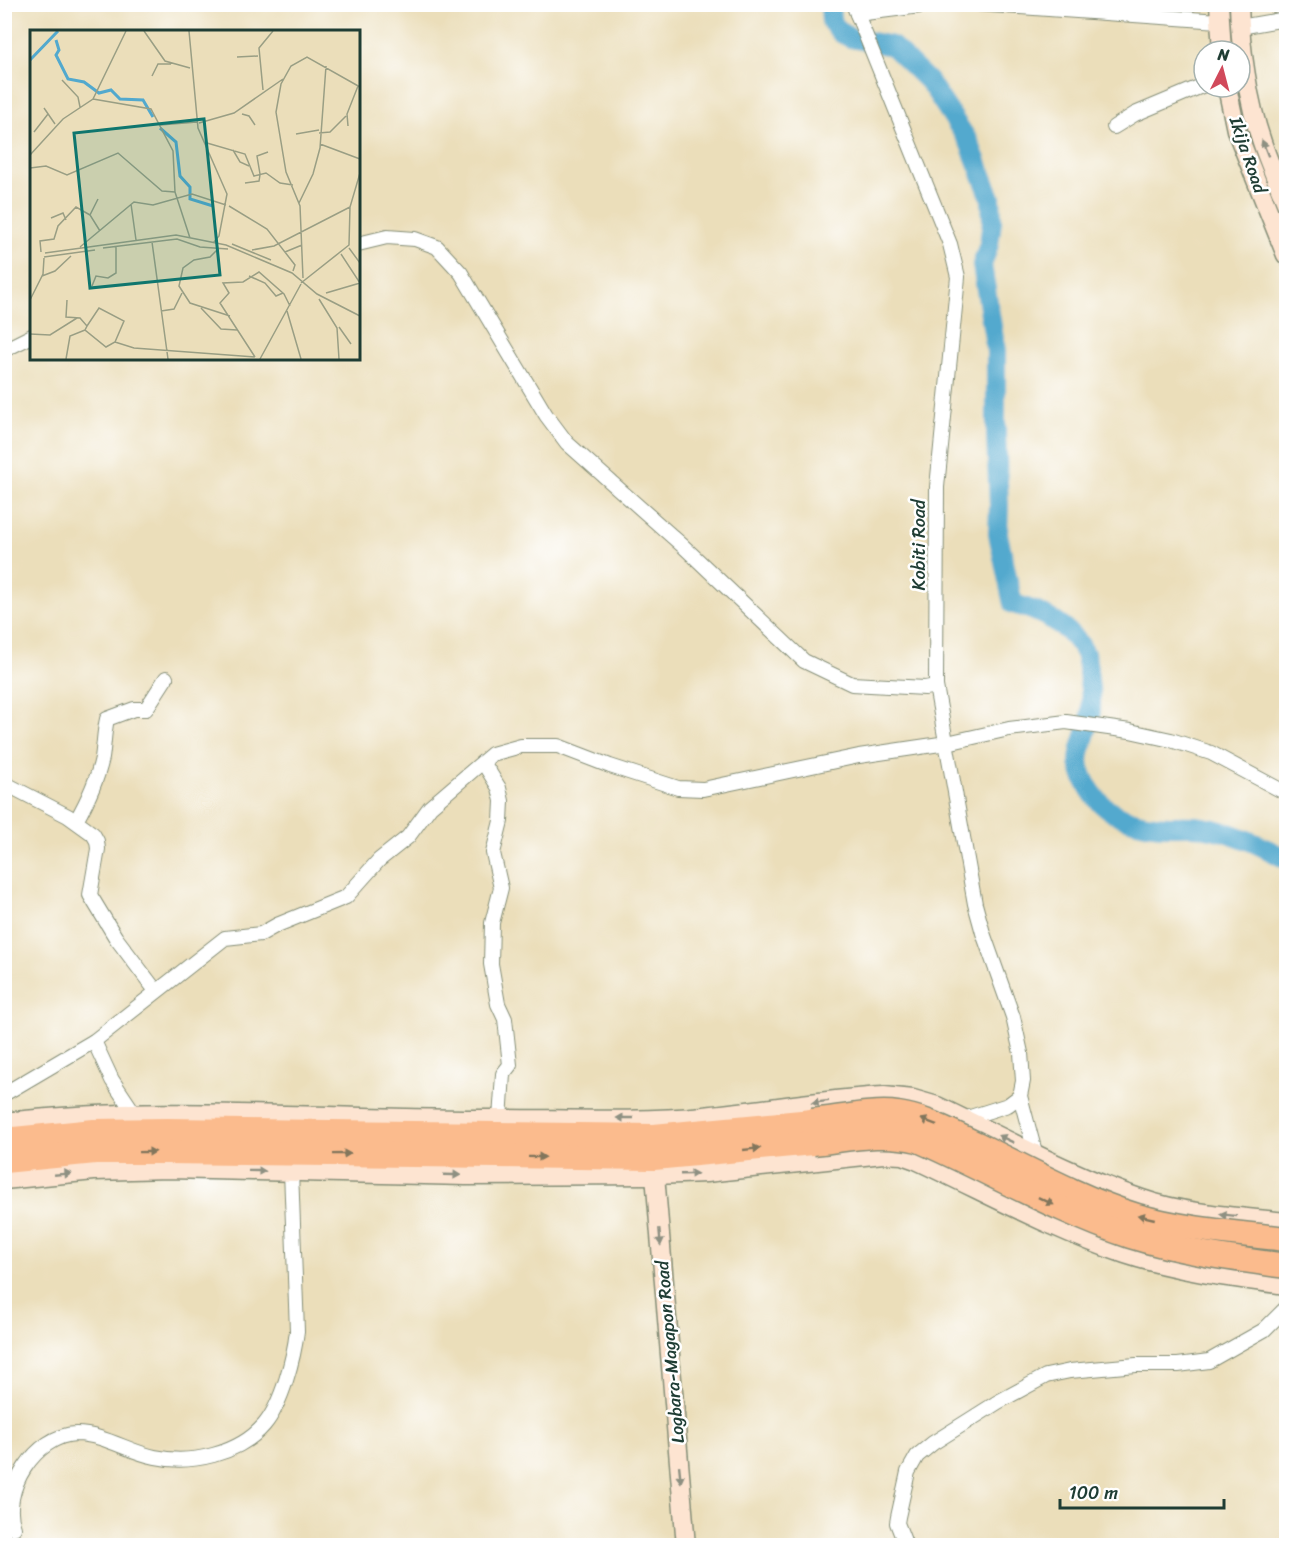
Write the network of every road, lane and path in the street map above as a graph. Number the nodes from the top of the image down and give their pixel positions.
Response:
1 (936, 4) edge
2 (977, 4) edge
3 (1239, 4) edge
4 (855, 9) edge
5 (1219, 13) edge
6 (1287, 19) edge
7 (1240, 27) junction
8 (1221, 39) edge
9 (1192, 90) edge
10 (1230, 99) edge
11 (1114, 127) dead end
12 (1287, 203) edge
13 (360, 244) edge
14 (1287, 255) edge
15 (30, 337) edge
16 (4, 350) edge
17 (166, 678) dead end
18 (936, 686) junction
19 (947, 743) junction
20 (483, 762) junction
21 (4, 783) edge
22 (1287, 793) edge
23 (76, 821) junction
24 (156, 991) junction
25 (94, 1041) junction
26 (4, 1094) edge
27 (1020, 1096) junction
28 (134, 1113) junction
29 (500, 1119) junction
30 (964, 1119) junction
31 (4, 1122) edge
32 (812, 1132) junction
33 (4, 1140) edge
34 (654, 1147) junction
35 (1035, 1152) junction
36 (4, 1161) edge
37 (291, 1171) junction
38 (4, 1180) edge
39 (1287, 1207) edge
40 (1200, 1212) junction
41 (1264, 1219) junction
42 (1287, 1222) edge
43 (1287, 1239) edge
44 (1287, 1266) edge
45 (1188, 1270) junction
46 (1287, 1284) edge
47 (1287, 1308) edge
48 (14, 1528) dead end
49 (686, 1545) edge
50 (906, 1545) edge

1 - 4 street
2 - 5 street
3 - 7 street, Ikija Road
4 - 18 street, Kobiti Road
5 - 8 street
6 - 7 street
12 -> 7 street, Ikija Road
9 - 11 street
10 - 14 street, Ikija Road
13 - 18 street
15 - 16 street
17 - 23 street
18 - 19 street, Kobiti Road
19 - 20 street
19 - 22 street
19 - 27 street, Kobiti Road
20 - 24 street
20 - 29 street
21 - 23 street
23 - 24 street
24 - 25 street
25 - 26 street
25 - 28 street
27 - 30 street
27 - 35 street, Kobiti Road
28 - 29 street
28 - 31 street
34 -> 29 street
30 -> 34 street
35 -> 30 street
32 - 34 highway
43 -> 32 highway, bridge
32 -> 44 highway, bridge
33 - 34 highway
36 -> 34 highway
37 -> 34 street
34 -> 45 street
34 -> 49 street, Logbara-Magapon Road
35 - 40 street
38 -> 37 street
37 - 48 street
39 - 41 street
41 -> 40 street
40 - 45 street
41 - 42 street
45 - 46 street
47 - 50 street

